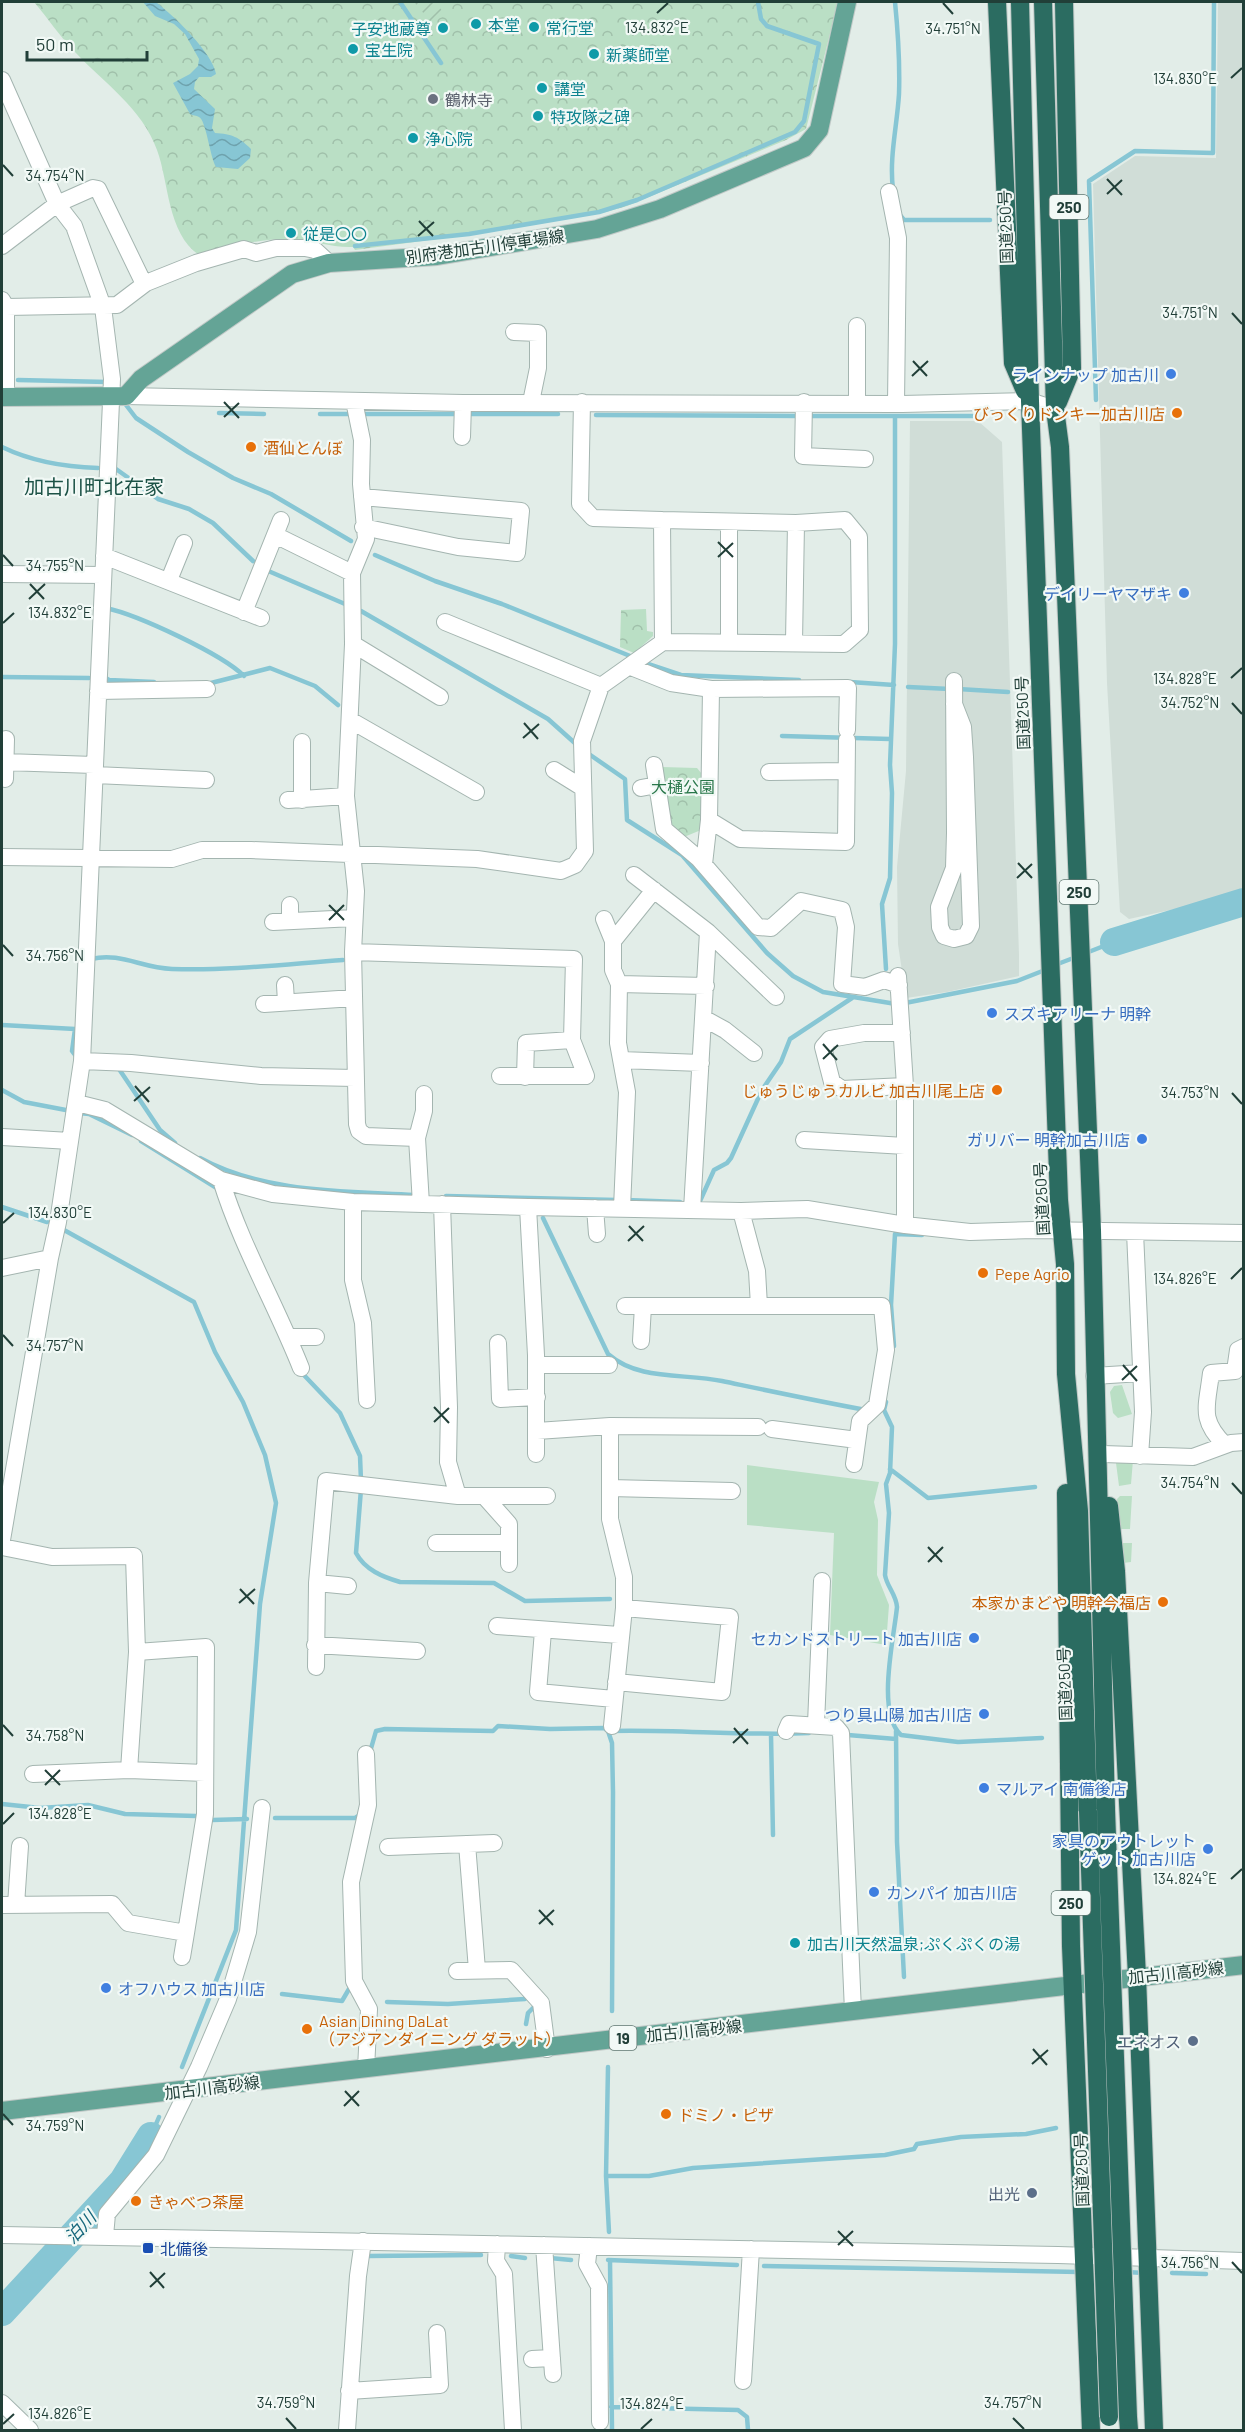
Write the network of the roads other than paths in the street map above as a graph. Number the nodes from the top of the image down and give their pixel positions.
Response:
1 (848, 2) edge
2 (997, 2) edge
3 (1020, 2) edge
4 (1043, 2) edge
5 (1064, 2) edge
6 (2, 80) edge
7 (889, 192) dead end
8 (57, 204) junction
9 (2, 246) edge
10 (329, 263) junction
11 (144, 284) junction
12 (4, 303) edge
13 (103, 307) junction
14 (857, 326) dead end
15 (514, 332) dead end
16 (118, 396) junction
17 (4, 397) edge
18 (1030, 401) junction
19 (531, 402) junction
20 (582, 402) junction
21 (857, 403) junction
22 (896, 404) junction
23 (1055, 409) junction
24 (356, 410) junction
25 (463, 410) junction
26 (804, 413) junction
27 (462, 437) dead end
28 (865, 459) dead end
29 (362, 496) junction
30 (662, 520) junction
31 (729, 523) junction
32 (796, 523) junction
33 (363, 527) junction
34 (184, 543) dead end
35 (104, 556) junction
36 (352, 573) junction
37 (2, 574) edge
38 (103, 575) junction
39 (169, 580) junction
40 (244, 612) junction
41 (261, 618) dead end
42 (445, 622) dead end
43 (663, 642) junction
44 (729, 642) junction
45 (794, 642) junction
46 (353, 644) junction
47 (636, 663) junction
48 (954, 681) dead end
49 (601, 686) junction
50 (207, 689) dead end
51 (711, 689) junction
52 (98, 691) junction
53 (440, 697) dead end
54 (954, 704) junction
55 (350, 720) junction
56 (6, 739) dead end
57 (302, 742) dead end
58 (5, 762) junction
59 (654, 765) dead end
60 (94, 770) junction
61 (554, 770) dead end
62 (846, 771) junction
63 (769, 772) dead end
64 (5, 779) dead end
65 (206, 780) dead end
66 (583, 788) junction
67 (476, 792) dead end
68 (346, 796) junction
69 (709, 820) junction
70 (352, 854) junction
71 (2, 857) edge
72 (90, 857) junction
73 (704, 864) junction
74 (634, 875) dead end
75 (654, 890) junction
76 (284, 916) dead end
77 (354, 918) junction
78 (604, 919) dead end
79 (708, 932) junction
80 (613, 941) junction
81 (353, 952) junction
82 (619, 984) junction
83 (285, 985) dead end
84 (706, 986) junction
85 (776, 997) dead end
86 (354, 998) junction
87 (286, 1002) junction
88 (264, 1004) dead end
89 (705, 1019) junction
90 (902, 1033) junction
91 (572, 1040) junction
92 (754, 1053) dead end
93 (621, 1060) junction
94 (82, 1062) junction
95 (701, 1063) junction
96 (500, 1076) dead end
97 (525, 1077) junction
98 (355, 1078) junction
99 (906, 1086) junction
100 (424, 1094) dead end
101 (77, 1103) junction
102 (2, 1137) edge
103 (417, 1138) junction
104 (804, 1140) dead end
105 (70, 1141) junction
106 (905, 1146) junction
107 (221, 1180) junction
108 (353, 1202) junction
109 (421, 1204) junction
110 (442, 1204) junction
111 (528, 1208) junction
112 (595, 1208) junction
113 (622, 1208) junction
114 (692, 1210) junction
115 (741, 1211) junction
116 (905, 1225) junction
117 (1062, 1230) junction
118 (1092, 1230) junction
119 (1135, 1232) junction
120 (1244, 1233) edge
121 (597, 1234) dead end
122 (50, 1258) junction
123 (2, 1268) edge
124 (625, 1306) dead end
125 (643, 1306) junction
126 (759, 1306) junction
127 (289, 1337) junction
128 (316, 1337) dead end
129 (641, 1341) dead end
130 (498, 1343) dead end
131 (1244, 1347) edge
132 (536, 1365) junction
133 (609, 1365) dead end
134 (301, 1368) dead end
135 (1141, 1373) junction
136 (1066, 1374) junction
137 (1094, 1376) junction
138 (537, 1397) junction
139 (367, 1400) dead end
140 (610, 1426) junction
141 (537, 1431) junction
142 (857, 1440) junction
143 (1244, 1442) edge
144 (1225, 1445) junction
145 (536, 1454) dead end
146 (1103, 1454) junction
147 (1140, 1456) junction
148 (854, 1464) dead end
149 (610, 1488) junction
150 (732, 1491) dead end
151 (458, 1496) junction
152 (484, 1496) junction
153 (547, 1496) dead end
154 (2, 1540) edge
155 (509, 1542) junction
156 (436, 1543) dead end
157 (2, 1547) edge
158 (509, 1564) dead end
159 (822, 1581) dead end
160 (317, 1583) junction
161 (348, 1586) dead end
162 (624, 1608) junction
163 (497, 1626) dead end
164 (543, 1630) junction
165 (619, 1635) junction
166 (315, 1645) junction
167 (417, 1651) dead end
168 (137, 1652) junction
169 (316, 1667) dead end
170 (615, 1690) junction
171 (816, 1724) junction
172 (612, 1726) dead end
173 (786, 1731) dead end
174 (366, 1754) dead end
175 (129, 1770) junction
176 (206, 1773) junction
177 (33, 1774) dead end
178 (262, 1808) dead end
179 (494, 1843) dead end
180 (467, 1844) junction
181 (20, 1846) dead end
182 (388, 1847) dead end
183 (9, 1905) edge
184 (186, 1933) junction
185 (182, 1957) dead end
186 (1244, 1965) edge
187 (477, 1970) junction
188 (457, 1971) dead end
189 (1137, 1976) junction
190 (1073, 1987) junction
191 (852, 2011) junction
192 (547, 2049) junction
193 (366, 2069) junction
194 (188, 2090) junction
195 (2, 2112) edge
196 (2, 2235) edge
197 (104, 2236) junction
198 (363, 2241) junction
199 (497, 2244) junction
200 (544, 2245) junction
201 (589, 2246) junction
202 (751, 2249) junction
203 (1082, 2255) junction
204 (1147, 2256) junction
205 (1244, 2261) edge
206 (437, 2333) dead end
207 (532, 2359) dead end
208 (743, 2381) dead end
209 (350, 2391) junction
210 (2, 2403) edge
211 (600, 2422) dead end
212 (1109, 2424) edge
213 (1129, 2424) edge
214 (30, 2430) edge
215 (346, 2430) edge
216 (513, 2430) edge
217 (1091, 2430) edge
218 (1154, 2430) edge

1 - 10 main road, 別府港加古川停車場線
2 - 18 highway, 250
3 - 18 highway, 国道250号 / 250
4 - 23 highway, 250
5 - 23 highway, 250
6 - 8 street
7 - 22 street
8 - 9 street
8 - 11 street
8 - 13 street
10 - 11 street
10 - 16 main road, 別府港加古川停車場線
11 - 13 street
12 - 13 street
12 - 17 street
13 - 16 street
14 - 21 street
15 - 19 street
16 - 17 main road
16 - 24 street
16 - 35 street
18 - 22 street
18 - 23 street
18 - 117 highway, 国道250号 / 250
19 - 20 street
19 - 25 street
20 - 26 street
20 - 30 street
21 - 22 street
21 - 26 street
23 - 118 highway, 250
24 - 25 street
24 - 29 street
25 - 27 street
26 - 28 street
29 - 33 street
29 - 33 street
30 - 31 street
30 - 43 street
31 - 32 street
31 - 44 street
32 - 45 street
32 - 45 street
33 - 36 street
34 - 39 street
35 - 38 street
35 - 39 street
36 - 40 street
36 - 46 street
37 - 38 street
38 - 52 street
39 - 40 street
40 - 41 street
42 - 49 street
43 - 44 street
43 - 47 street
44 - 45 street
46 - 53 street
46 - 55 street
47 - 49 street
47 - 51 street
48 - 54 street
49 - 66 street
50 - 52 street
51 - 62 street
51 - 69 street
52 - 60 street
54 - 54 street
55 - 67 street
55 - 68 street
56 - 58 street
57 - 68 street
58 - 60 street
58 - 64 street
59 - 73 street
60 - 65 street
60 - 72 street
61 - 66 street
62 - 63 street
62 - 69 street
66 - 70 street
68 - 70 street
69 - 73 street
70 - 72 street
70 - 77 street
71 - 72 street
72 - 94 street
73 - 90 street
74 - 75 street
75 - 79 street
75 - 80 street
76 - 77 street
77 - 81 street
78 - 80 street
79 - 84 street
79 - 85 street
80 - 82 street
81 - 86 street
81 - 91 street
82 - 84 street
82 - 93 street
83 - 87 street
84 - 89 street
86 - 87 street
86 - 98 street
87 - 88 street
89 - 92 street
89 - 95 street
90 - 99 street
90 - 99 street
91 - 97 street
91 - 97 street
93 - 95 street
93 - 113 street
94 - 98 street
94 - 101 street
95 - 114 street
96 - 97 street
98 - 103 street
99 - 106 street
100 - 103 street
101 - 105 street
101 - 107 street
102 - 105 street
103 - 109 street
104 - 106 street
105 - 122 street
106 - 116 street
107 - 108 street
107 - 127 street
108 - 109 street
108 - 139 street
109 - 110 street
110 - 111 street
110 - 151 street
111 - 112 street
111 - 132 street
112 - 113 street
112 - 121 street
113 - 114 street
114 - 115 street
115 - 116 street
115 - 126 street
116 - 117 street
117 - 118 street
117 - 136 highway, 国道250号 / 250
118 - 119 street
118 - 137 highway, 250
119 - 120 street
119 - 135 street
122 - 123 street
122 - 154 street
124 - 125 street
125 - 126 street
125 - 129 street
126 - 142 street
127 - 128 street
127 - 134 street
130 - 138 street
131 - 144 street
132 - 133 street
132 - 138 street
135 - 137 street
135 - 147 street
136 - 190 highway, 250
136 - 212 highway, 国道250号 / 250, bridge
137 - 146 highway, 250
137 - 213 highway, 250, bridge
138 - 141 street
140 - 141 street
140 - 142 street
140 - 149 street
141 - 145 street
142 - 148 street
143 - 144 street
144 - 147 street
146 - 147 street
146 - 189 highway, 250
149 - 150 street
149 - 162 street
151 - 152 street
151 - 160 street
152 - 153 street
152 - 155 street
155 - 156 street
155 - 158 street
157 - 168 street
159 - 171 street
160 - 161 street
160 - 166 street
162 - 165 street
162 - 170 street
163 - 164 street
164 - 165 street
164 - 170 street
165 - 170 street
166 - 167 street
166 - 169 street
168 - 175 street
168 - 176 street
170 - 172 street
171 - 173 street
171 - 191 street
174 - 193 street
175 - 176 street
175 - 177 street
176 - 184 street
178 - 194 street
179 - 180 street
180 - 182 street
180 - 187 street
181 - 183 street
183 - 184 street
184 - 185 street
186 - 189 main road, 加古川高砂線 / 19
187 - 188 street
187 - 192 street
189 - 190 main road, 加古川高砂線 / 19
189 - 204 highway, 250
190 - 191 main road, 加古川高砂線 / 19
190 - 203 highway, 250
191 - 192 main road, 加古川高砂線 / 19
192 - 193 main road, 加古川高砂線 / 19
193 - 194 main road, 加古川高砂線 / 19
194 - 195 main road, 加古川高砂線 / 19
194 - 197 street
196 - 197 street
197 - 198 street
198 - 199 street
198 - 209 street
199 - 200 street
199 - 216 street
200 - 201 street
200 - 207 street
201 - 202 street
201 - 211 street
202 - 203 street
202 - 208 street
203 - 204 street
203 - 217 highway, 250
204 - 205 street
204 - 218 highway, 250
206 - 209 street
209 - 215 street
210 - 214 street

